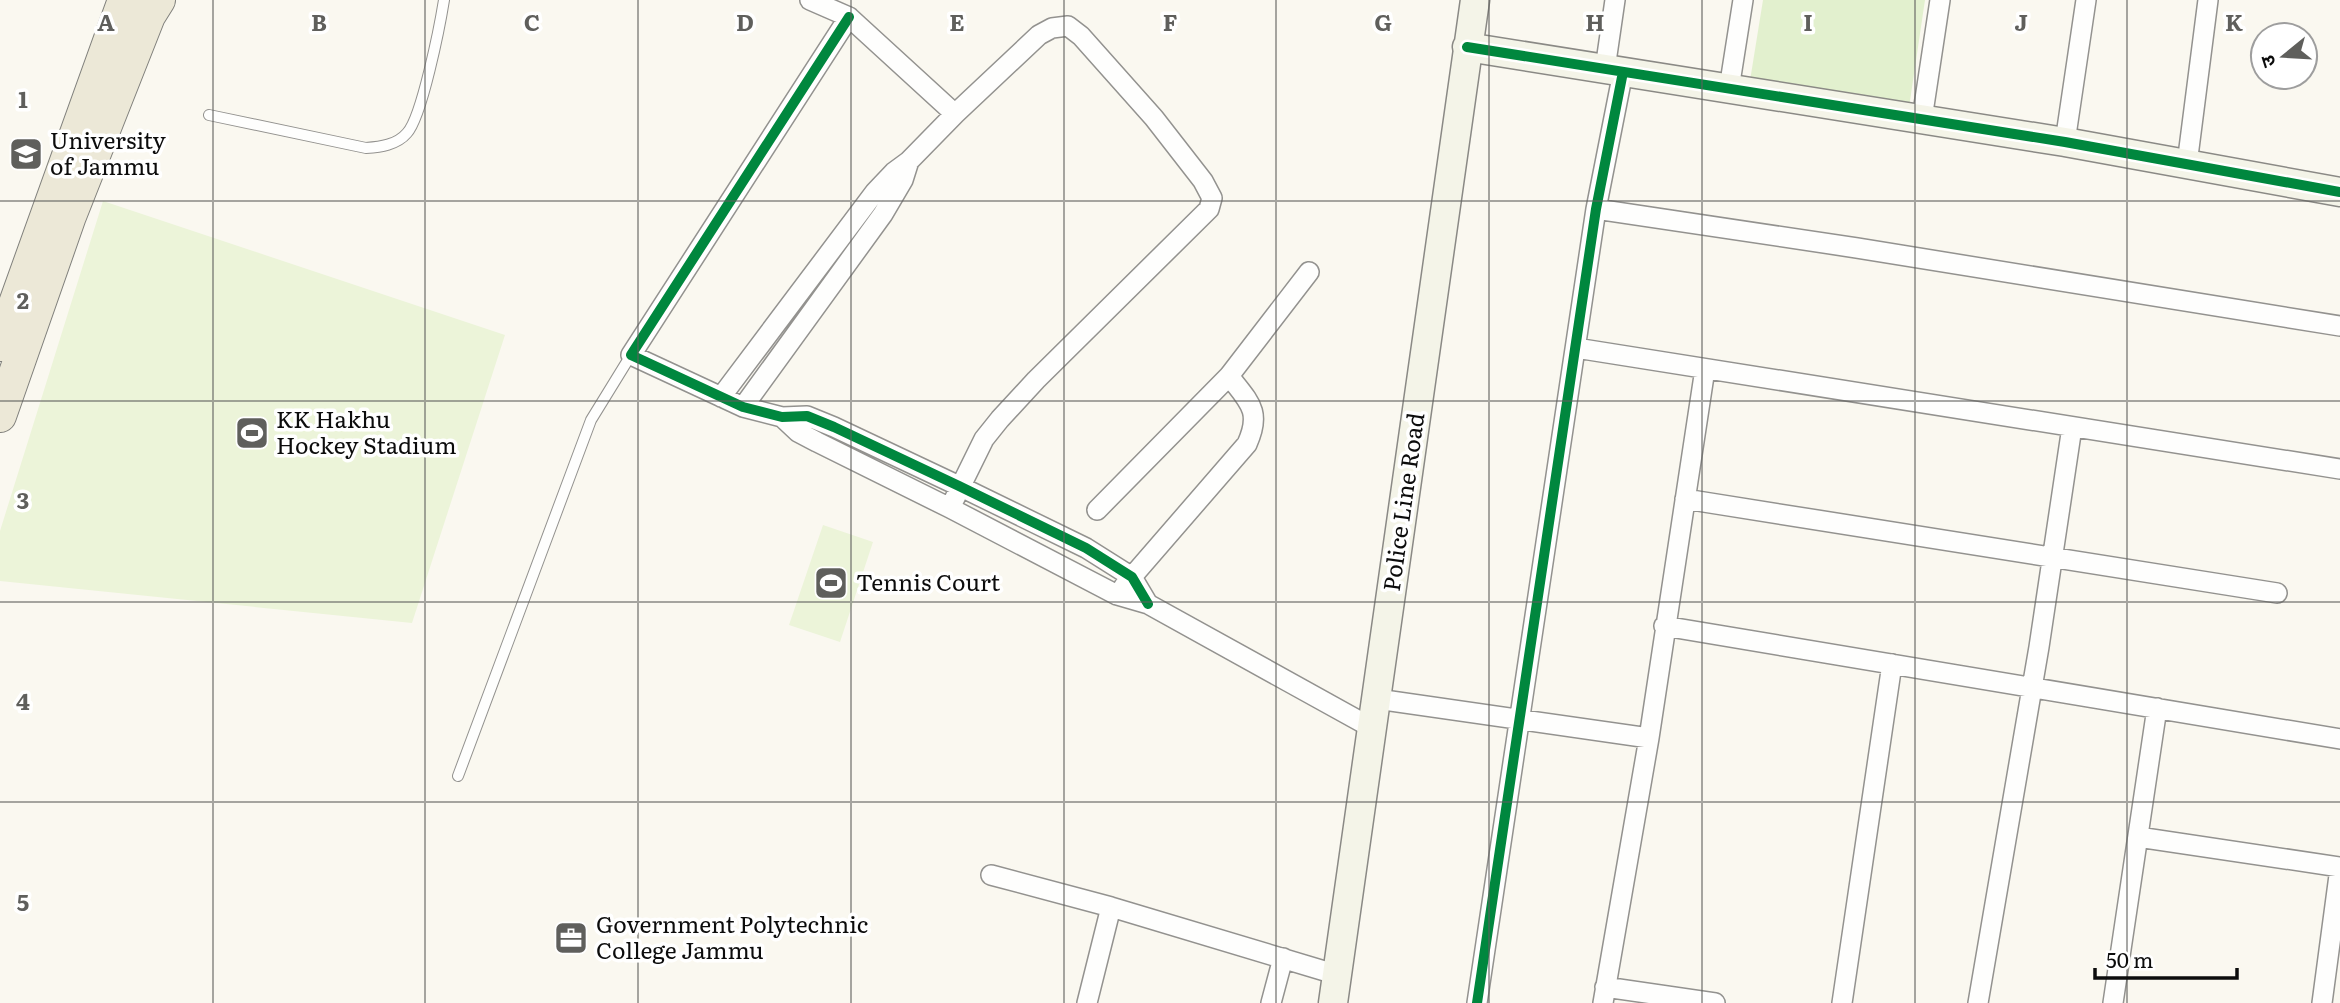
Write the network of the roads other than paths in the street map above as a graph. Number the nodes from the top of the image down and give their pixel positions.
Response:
1 (444, 0) edge
2 (810, 0) edge
3 (1475, 0) edge
4 (1615, 0) edge
5 (1743, 0) edge
6 (1940, 0) edge
7 (2086, 0) edge
8 (2208, 0) edge
9 (139, 6) edge
10 (849, 17) junction
11 (1467, 47) junction
12 (1614, 71) junction
13 (1729, 89) junction
14 (955, 114) junction
15 (209, 115) dead end
16 (1922, 119) junction
17 (2065, 142) junction
18 (909, 161) junction
19 (2187, 164) junction
20 (2340, 192) edge
21 (1596, 209) junction
22 (1309, 272) dead end
23 (2340, 326) edge
24 (0, 345) edge
25 (1576, 348) junction
26 (631, 355) junction
27 (1705, 369) junction
28 (1229, 376) junction
29 (721, 397) junction
30 (743, 407) junction
31 (0, 416) edge
32 (782, 417) junction
33 (2072, 427) junction
34 (2340, 469) edge
35 (959, 486) junction
36 (1685, 499) junction
37 (950, 508) junction
38 (1097, 510) dead end
39 (2052, 556) junction
40 (1132, 577) junction
41 (2277, 593) dead end
42 (1117, 595) junction
43 (1148, 604) junction
44 (1664, 626) junction
45 (1892, 664) junction
46 (2032, 687) junction
47 (1377, 699) junction
48 (2157, 708) junction
49 (1521, 720) junction
50 (1372, 728) junction
51 (1649, 738) junction
52 (2340, 739) edge
53 (458, 775) dead end
54 (2137, 837) junction
55 (2340, 867) edge
56 (991, 875) dead end
57 (1111, 907) junction
58 (1283, 958) junction
59 (1338, 975) junction
60 (1604, 995) edge
61 (1087, 1003) edge
62 (1271, 1003) edge
63 (1333, 1003) edge
64 (1477, 1003) edge
65 (1715, 1003) edge
66 (1842, 1003) edge
67 (1979, 1003) edge
68 (2113, 1003) edge
69 (2322, 1003) edge

1 - 15 lane
2 - 10 street
3 - 11 main road, Police Line Road
4 - 12 street
5 - 13 street
6 - 16 street
7 - 17 street
8 - 19 street
9 - 24 main road
9 - 31 main road
10 - 14 street
10 - 26 street
11 - 12 main road
11 - 47 main road, Police Line Road
12 - 13 main road
12 - 21 street
13 - 16 main road
14 - 18 street
14 - 35 street
16 - 17 main road
17 - 19 main road
18 - 29 street
18 - 30 street
19 - 20 main road
21 - 23 street
21 - 25 street
22 - 28 street
25 - 27 street
25 - 49 street
26 - 29 street
26 - 53 lane
27 - 33 street
27 - 36 street
28 - 38 street
28 - 40 street
29 - 30 street
30 - 32 street
32 - 35 street
32 - 37 street
33 - 34 street
33 - 39 street
35 - 37 street
35 - 40 street
36 - 39 street
36 - 44 street
37 - 42 street
39 - 41 street
39 - 46 street
40 - 42 street
40 - 43 street
42 - 43 street
43 - 50 street
44 - 45 street
44 - 51 street
45 - 46 street
45 - 66 street
46 - 48 street
46 - 67 street
47 - 49 street
47 - 50 main road, Police Line Road
48 - 52 street
48 - 54 street
49 - 51 street
49 - 64 street
50 - 59 main road, Police Line Road
51 - 60 street
54 - 55 street
54 - 68 street
55 - 69 street
56 - 57 street
57 - 58 street
57 - 61 street
58 - 59 street
58 - 62 street
59 - 63 main road, Police Line Road
60 - 65 street

